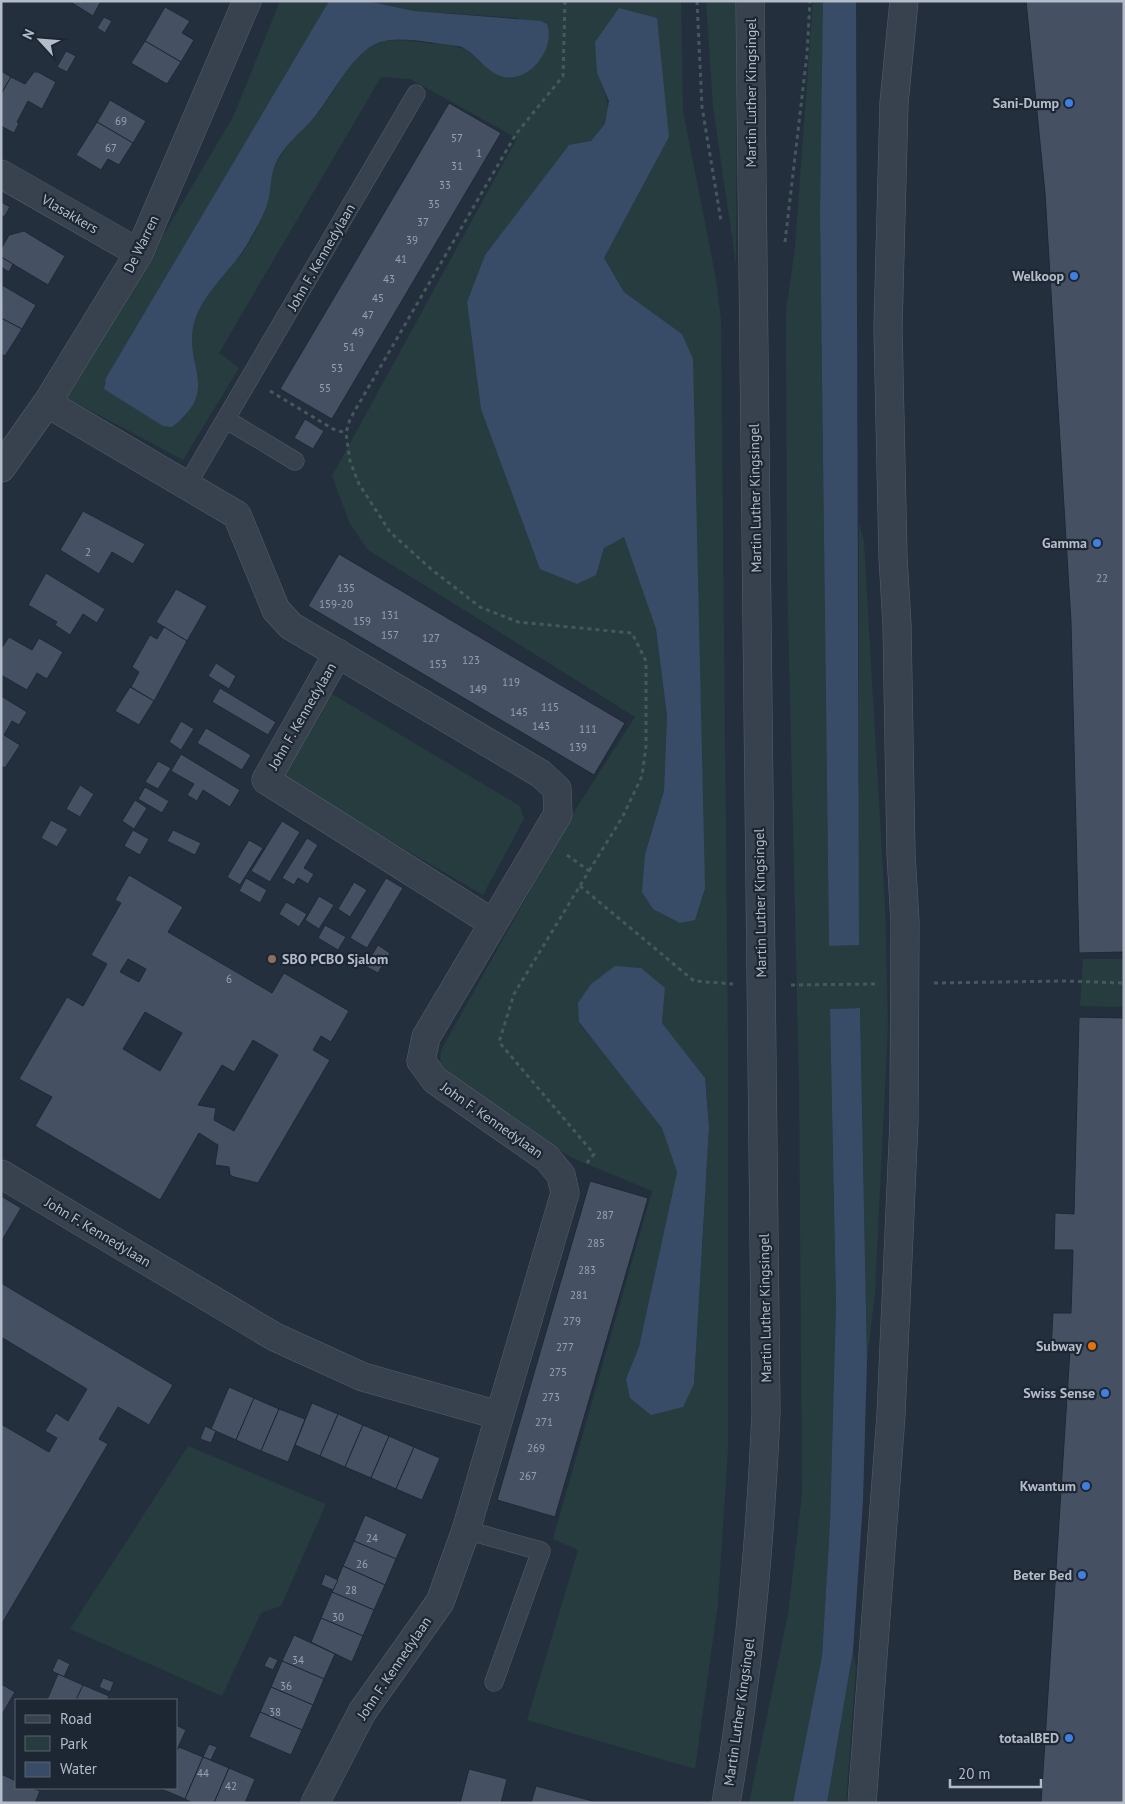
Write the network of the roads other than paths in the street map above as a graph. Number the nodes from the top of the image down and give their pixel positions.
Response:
1 (247, 1) edge
2 (750, 1) edge
3 (904, 1) edge
4 (416, 94) dead end
5 (1, 174) edge
6 (139, 253) junction
7 (47, 402) junction
8 (226, 420) junction
9 (295, 461) dead end
10 (1, 468) edge
11 (187, 485) junction
12 (338, 653) junction
13 (493, 923) junction
14 (1, 1174) edge
15 (498, 1416) junction
16 (466, 1530) junction
17 (494, 1682) dead end
18 (315, 1803) edge
19 (726, 1803) edge
20 (862, 1803) edge

1 - 6 street, De Warren
2 - 19 street, Martin Luther Kingsingel
3 - 20 street
4 - 8 lane, John F. Kennedylaan
5 - 6 street, Vlasakkers
6 - 7 street, De Warren
7 - 10 street, De Warren
7 - 11 street, John F. Kennedylaan
8 - 9 lane
8 - 11 lane, John F. Kennedylaan
11 - 12 street, John F. Kennedylaan
12 - 13 street, John F. Kennedylaan
12 - 13 street, John F. Kennedylaan
13 - 15 street, John F. Kennedylaan
14 - 15 street, John F. Kennedylaan
15 - 16 street, John F. Kennedylaan
16 - 17 lane
16 - 18 street, John F. Kennedylaan

